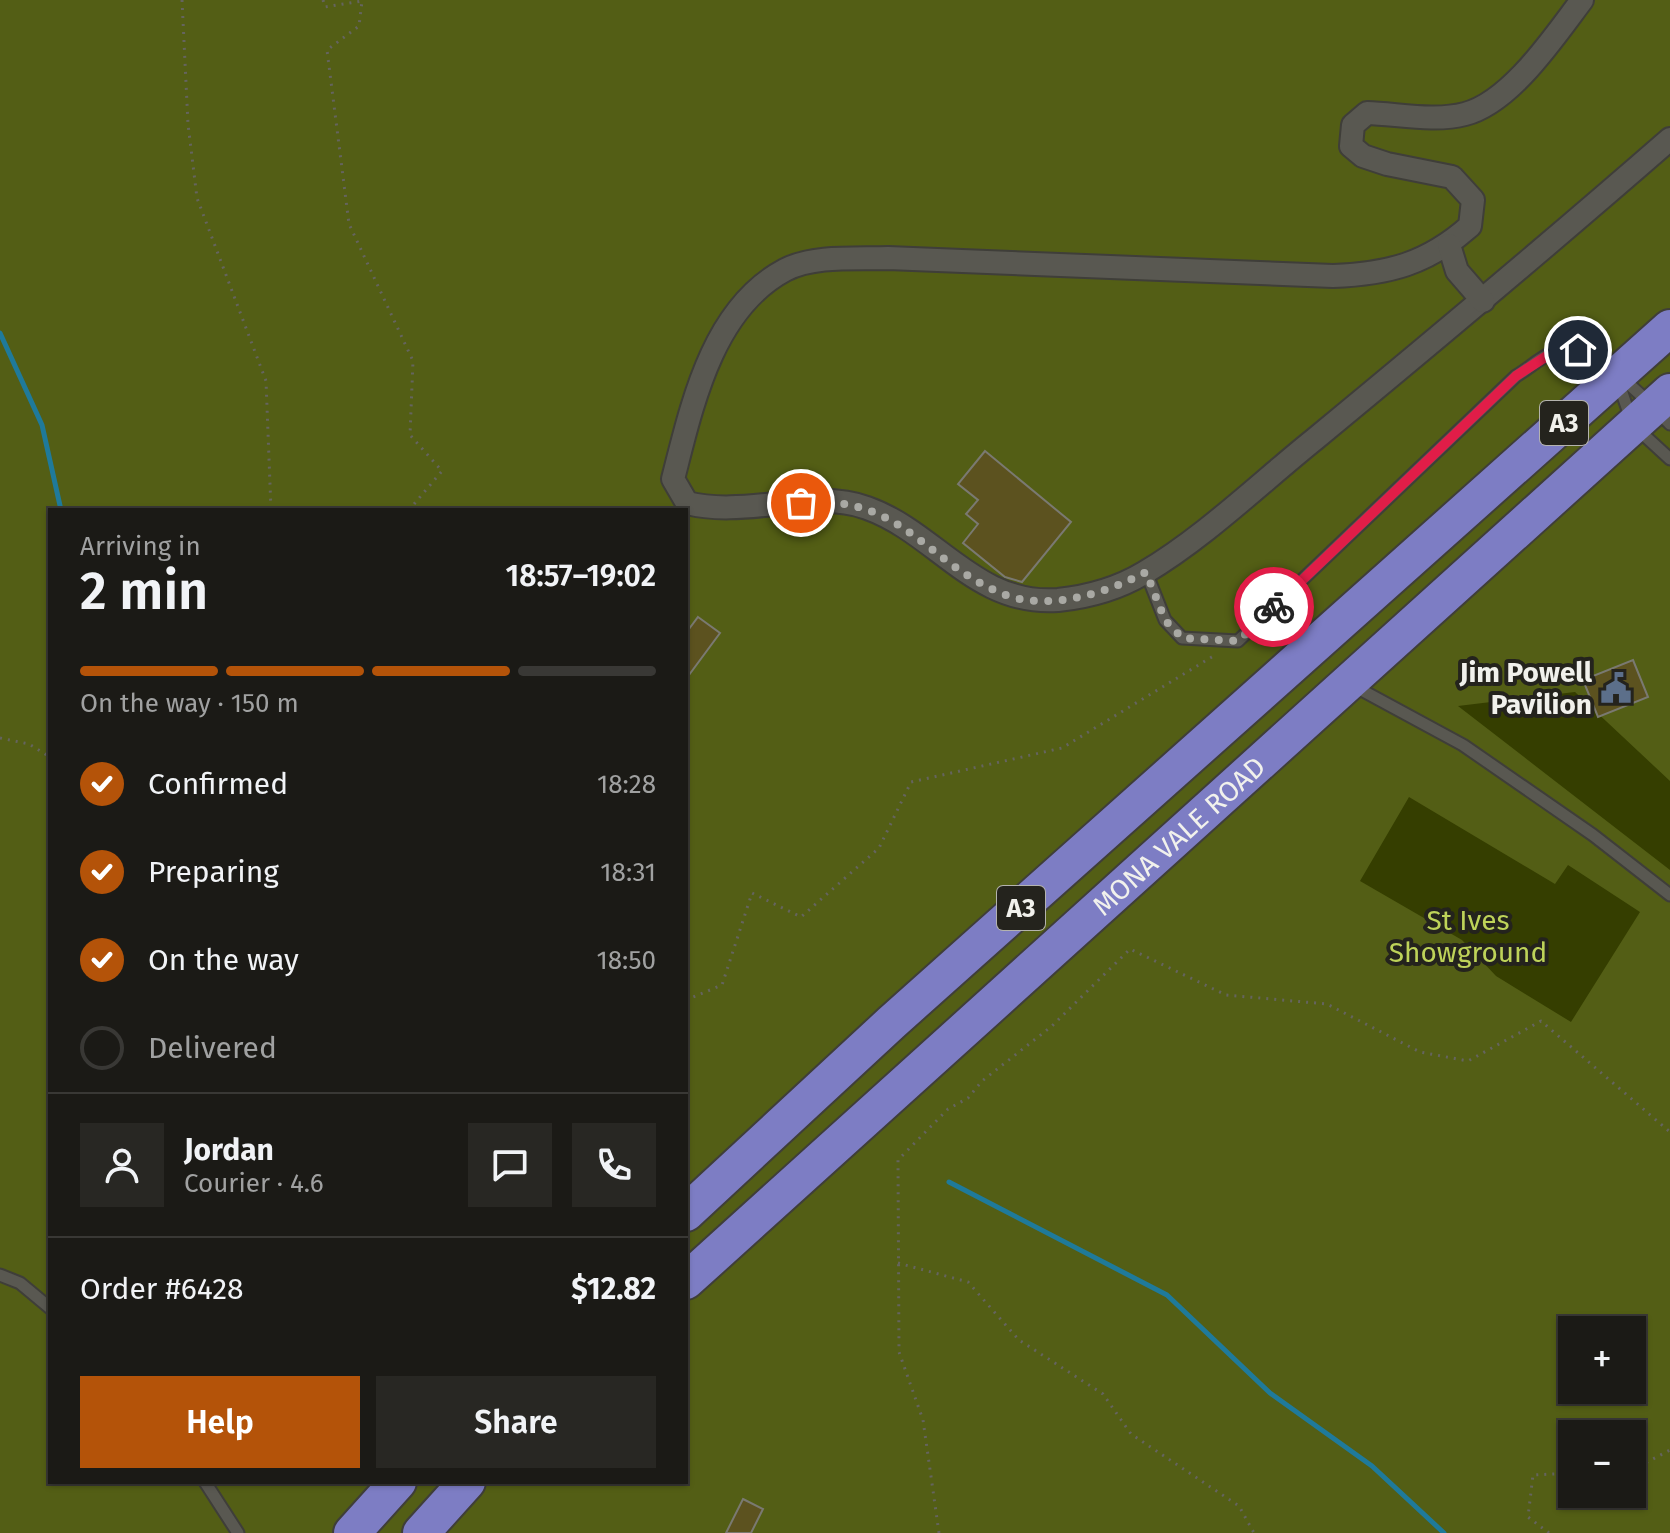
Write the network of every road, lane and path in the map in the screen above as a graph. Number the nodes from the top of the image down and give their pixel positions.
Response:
1 (182, 0) edge
2 (323, 0) edge
3 (1582, 0) edge
4 (1670, 139) edge
5 (1449, 245) junction
6 (1483, 301) junction
7 (1670, 328) edge
8 (1616, 377) junction
9 (1657, 412) edge
10 (1670, 459) edge
11 (271, 508) edge
12 (411, 508) edge
13 (1146, 572) junction
14 (1238, 641) junction
15 (1347, 682) junction
16 (0, 738) edge
17 (48, 756) edge
18 (1670, 895) edge
19 (688, 999) edge
20 (1670, 1132) edge
21 (688, 1211) edge
22 (898, 1263) junction
23 (0, 1275) edge
24 (688, 1279) edge
25 (48, 1306) edge
26 (1670, 1450) edge
27 (1646, 1463) edge
28 (1558, 1474) edge
29 (206, 1484) edge
30 (396, 1484) edge
31 (465, 1484) edge
32 (238, 1533) edge
33 (352, 1533) edge
34 (421, 1533) edge
35 (939, 1533) edge
36 (1254, 1533) edge
37 (1549, 1533) edge

1 - 11 path
2 - 12 path
3 - 5 street
4 - 6 street
5 - 6 street
5 - 13 street
6 - 13 street
7 - 8 highway, MONA VALE ROAD / A3
8 - 9 lane
8 - 9 lane
8 - 14 lane
8 - 21 highway, MONA VALE ROAD / A3
9 - 10 lane
9 - 15 highway, MONA VALE ROAD / A3
13 - 14 lane
14 - 19 path
15 - 18 lane
15 - 24 highway, MONA VALE ROAD / A3
16 - 17 path
20 - 22 path
22 - 35 path
22 - 36 path
23 - 25 lane
26 - 27 path
28 - 37 path
29 - 32 lane
30 - 33 highway
31 - 34 highway

